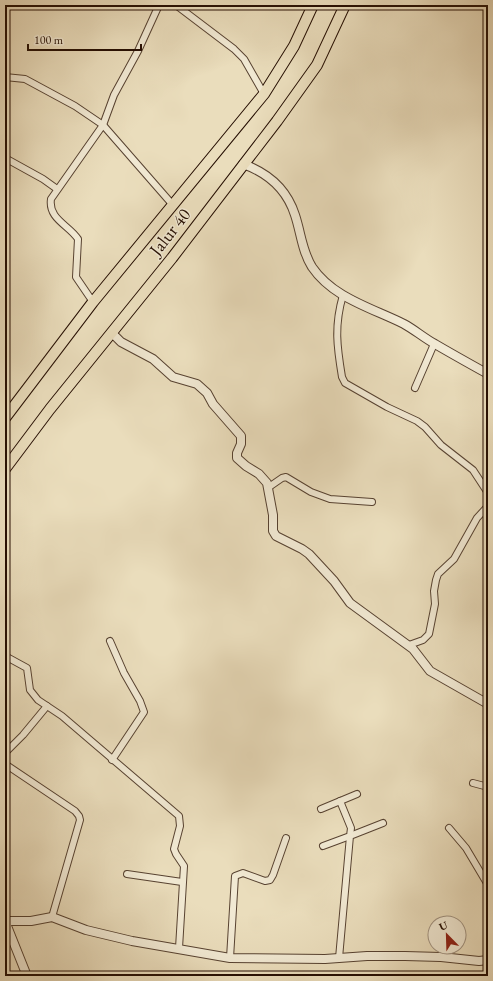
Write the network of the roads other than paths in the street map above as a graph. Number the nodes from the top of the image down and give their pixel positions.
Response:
1 (159, 5) edge
2 (176, 5) edge
3 (313, 5) edge
4 (345, 5) edge
5 (5, 77) edge
6 (264, 94) junction
7 (103, 125) junction
8 (5, 158) edge
9 (244, 164) junction
10 (56, 189) junction
11 (172, 204) junction
12 (343, 295) junction
13 (93, 302) junction
14 (112, 333) junction
15 (434, 344) junction
16 (488, 374) edge
17 (415, 388) dead end
18 (5, 418) edge
19 (5, 469) edge
20 (269, 487) junction
21 (488, 494) edge
22 (372, 502) dead end
23 (488, 506) edge
24 (110, 641) dead end
25 (409, 646) junction
26 (6, 657) edge
27 (488, 704) edge
28 (47, 706) junction
29 (5, 753) edge
30 (112, 760) junction
31 (5, 764) edge
32 (473, 783) dead end
33 (488, 787) edge
34 (357, 794) dead end
35 (340, 801) junction
36 (321, 809) dead end
37 (383, 823) dead end
38 (449, 828) dead end
39 (350, 836) junction
40 (286, 838) dead end
41 (323, 846) dead end
42 (127, 874) dead end
43 (182, 882) junction
44 (488, 885) edge
45 (52, 917) junction
46 (5, 921) edge
47 (179, 948) junction
48 (230, 958) junction
49 (339, 958) junction
50 (488, 960) edge
51 (27, 976) edge

1 - 7 street
2 - 6 street
3 - 6 highway, Jalur 40
4 - 9 highway, Jalur 40
5 - 7 street
6 - 11 highway, Jalur 40
7 - 10 street
7 - 11 street
8 - 10 street
9 - 12 street
9 - 14 highway, Jalur 40
10 - 13 street
11 - 13 highway, Jalur 40
12 - 15 street
12 - 21 street
13 - 18 highway, Jalur 40
14 - 19 highway, Jalur 40
14 - 20 street
15 - 16 street
15 - 17 street
20 - 22 street
20 - 25 street
23 - 25 street
24 - 30 street
25 - 27 street
26 - 28 street
28 - 29 street
28 - 30 street
30 - 43 street
31 - 45 street
32 - 33 street
34 - 35 street
35 - 36 street
35 - 39 street
37 - 39 street
38 - 44 street
39 - 41 street
39 - 49 street
40 - 48 street
42 - 43 street
43 - 47 street
45 - 46 street
45 - 47 street
46 - 51 street
47 - 48 street
48 - 49 street
49 - 50 street

